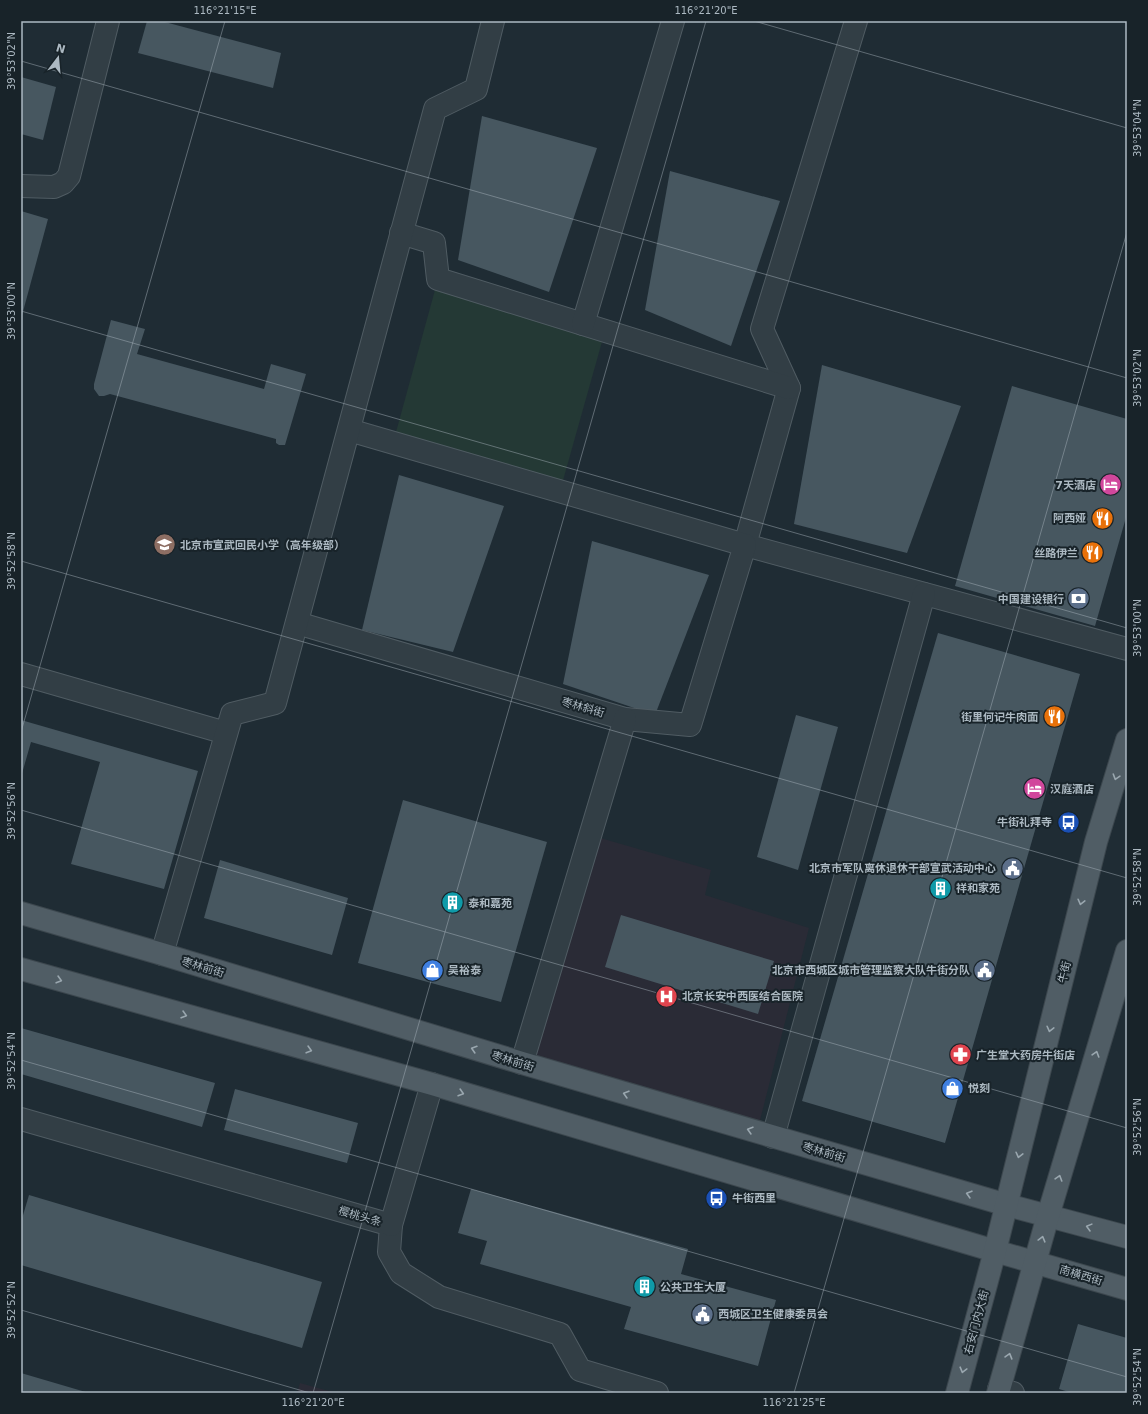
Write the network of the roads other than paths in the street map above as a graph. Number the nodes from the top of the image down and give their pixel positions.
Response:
1 (108, 21) edge
2 (493, 21) edge
3 (672, 21) edge
4 (856, 21) edge
5 (21, 186) edge
6 (401, 233) junction
7 (583, 324) junction
8 (789, 388) junction
9 (349, 430) junction
10 (745, 545) junction
11 (924, 594) junction
12 (297, 623) junction
13 (1127, 649) edge
14 (21, 674) edge
15 (625, 719) junction
16 (226, 733) junction
17 (1127, 740) edge
18 (21, 913) edge
19 (1127, 951) edge
20 (162, 954) junction
21 (21, 971) edge
22 (522, 1063) junction
23 (432, 1084) junction
24 (21, 1119) edge
25 (773, 1137) junction
26 (1007, 1205) junction
27 (1048, 1216) junction
28 (391, 1225) junction
29 (1127, 1237) edge
30 (995, 1251) junction
31 (1036, 1262) junction
32 (1127, 1289) edge
33 (1004, 1392) edge
34 (657, 1393) edge
35 (957, 1393) edge

1 - 5 street
2 - 6 street
3 - 7 street
4 - 8 street
6 - 7 street
6 - 9 street
7 - 8 street
8 - 10 street
9 - 10 street
9 - 12 street
10 - 11 street
10 - 15 street, 枣林斜街
11 - 13 street
11 - 25 street
12 - 15 street, 枣林斜街
12 - 16 street
14 - 16 street
15 - 22 street
16 - 20 street
17 -> 26 main road, 牛街
18 - 20 main road, 枣林前街
27 -> 19 main road
22 -> 20 main road, 枣林前街
21 -> 23 main road
25 -> 22 main road, 枣林前街
23 - 28 street
23 -> 30 main road
24 - 28 street, 樱桃头条
26 -> 25 main road, 枣林前街
26 - 27 main road, 枣林前街
26 - 30 main road, 牛街
29 -> 27 main road
31 -> 27 main road
28 - 34 street, 樱桃头条
30 - 31 main road, 南横西街
30 -> 35 main road, 右安门内大街
31 - 32 main road, 南横西街
33 -> 31 main road

